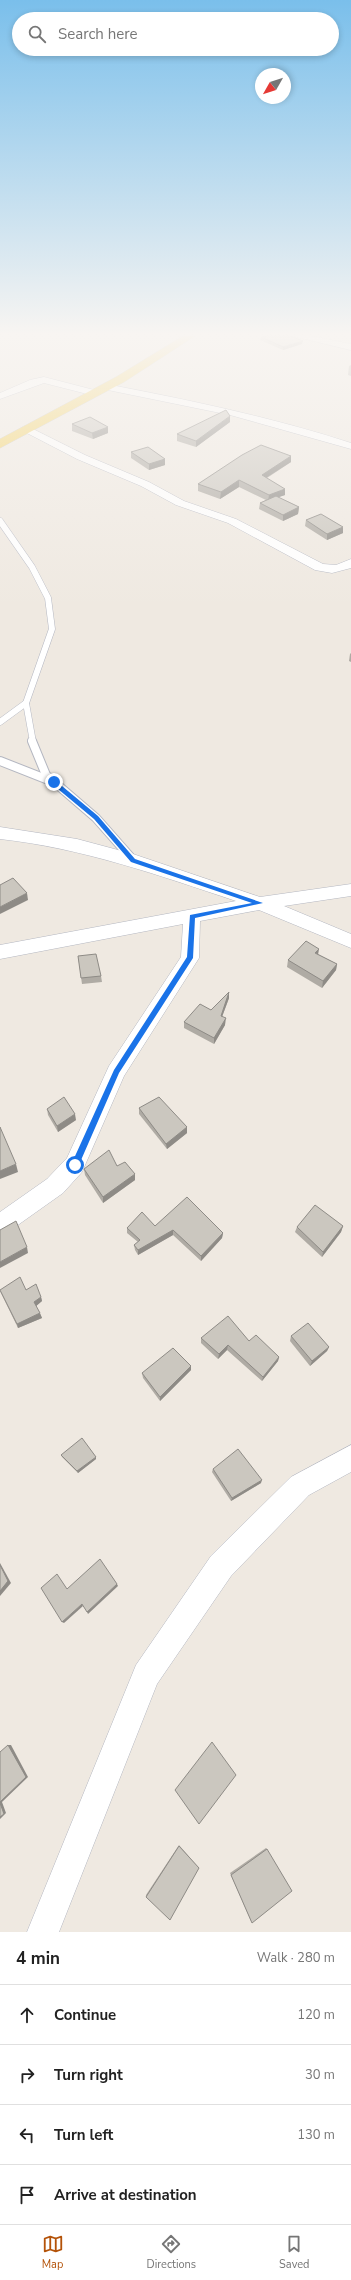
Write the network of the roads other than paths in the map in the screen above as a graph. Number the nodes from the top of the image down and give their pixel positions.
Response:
1 (32, 426) edge
2 (288, 426) edge
3 (27, 429) junction
4 (0, 444) edge
5 (351, 446) edge
6 (0, 521) edge
7 (351, 563) edge
8 (26, 703) junction
9 (0, 722) edge
10 (0, 761) edge
11 (54, 782) junction
12 (0, 833) edge
13 (133, 860) junction
14 (351, 890) edge
15 (260, 903) junction
16 (192, 916) junction
17 (351, 941) edge
18 (0, 952) edge
19 (0, 1225) edge
20 (351, 1458) edge
21 (43, 1932) edge

1 - 3 main road
2 - 5 street
3 - 4 main road
3 - 7 street
6 - 8 lane
8 - 9 lane
8 - 11 lane
10 - 11 lane
11 - 13 lane
12 - 13 street
13 - 15 street
14 - 15 street
15 - 16 street
15 - 17 street
16 - 18 street
16 - 19 street
20 - 21 street

